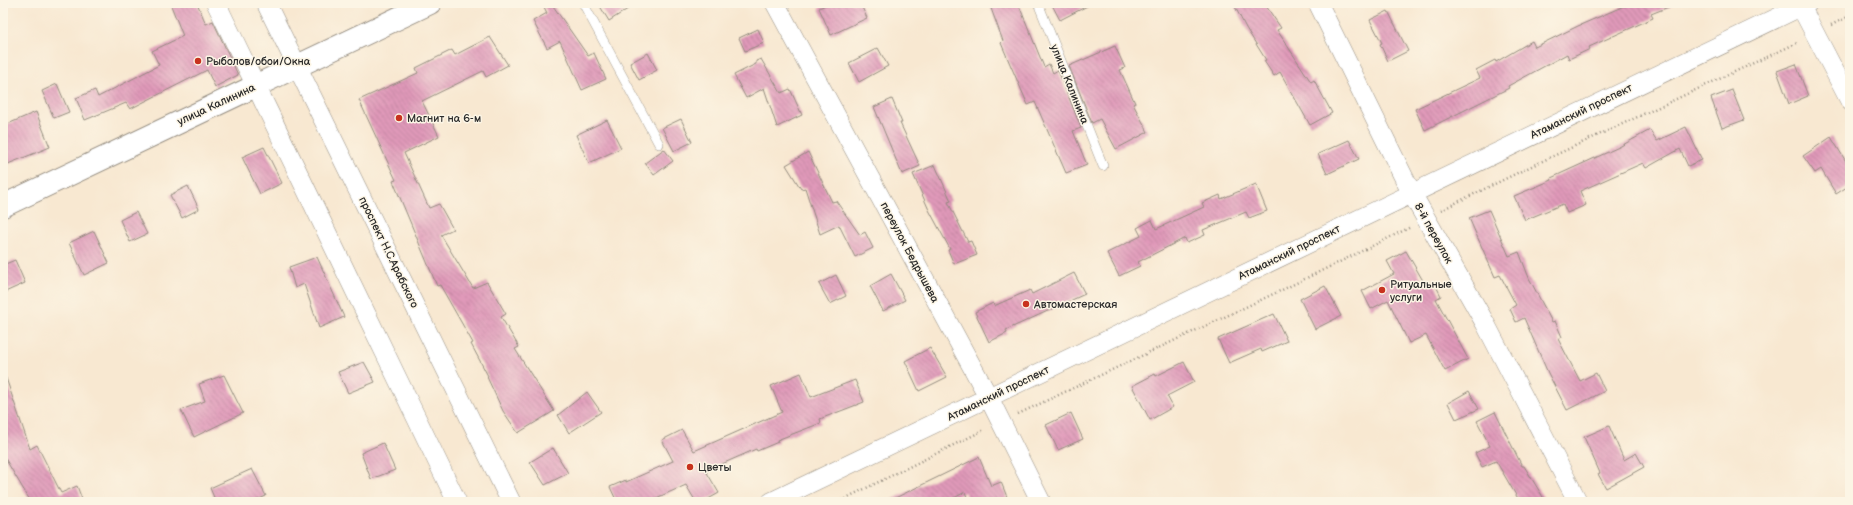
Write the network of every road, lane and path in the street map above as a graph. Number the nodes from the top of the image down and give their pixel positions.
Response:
1 (216, 3) edge
2 (266, 3) edge
3 (430, 3) edge
4 (583, 3) edge
5 (775, 3) edge
6 (1038, 3) edge
7 (1318, 3) edge
8 (1802, 4) edge
9 (1850, 16) edge
10 (1815, 33) junction
11 (298, 65) junction
12 (256, 86) junction
13 (1850, 101) edge
14 (659, 144) dead end
15 (1103, 166) dead end
16 (1412, 192) junction
17 (3, 206) edge
18 (1426, 218) junction
19 (989, 398) junction
20 (1001, 422) junction
21 (457, 502) edge
22 (511, 502) edge
23 (771, 502) edge
24 (838, 502) edge
25 (1041, 502) edge
26 (1578, 502) edge

1 - 12 street
2 - 11 street, проспект Н.С.Арабского
3 - 11 main road, улица Калинина
4 - 14 lane
5 - 19 street, переулок Бедрышева
6 - 15 lane, улица Калинина
7 - 16 street, 8-й переулок
8 - 10 street
8 - 16 street, Атаманский проспект
9 - 10 path
10 - 13 street
10 - 18 path
11 - 12 main road, улица Калинина
11 - 22 street, проспект Н.С.Арабского
12 - 17 main road, улица Калинина
12 - 21 street
16 - 18 street, 8-й переулок
16 - 19 street, Атаманский проспект
18 - 20 path
18 - 26 street, 8-й переулок
19 - 20 street, переулок Бедрышева
19 - 23 street, Атаманский проспект
20 - 24 path
20 - 25 street, переулок Бедрышева

